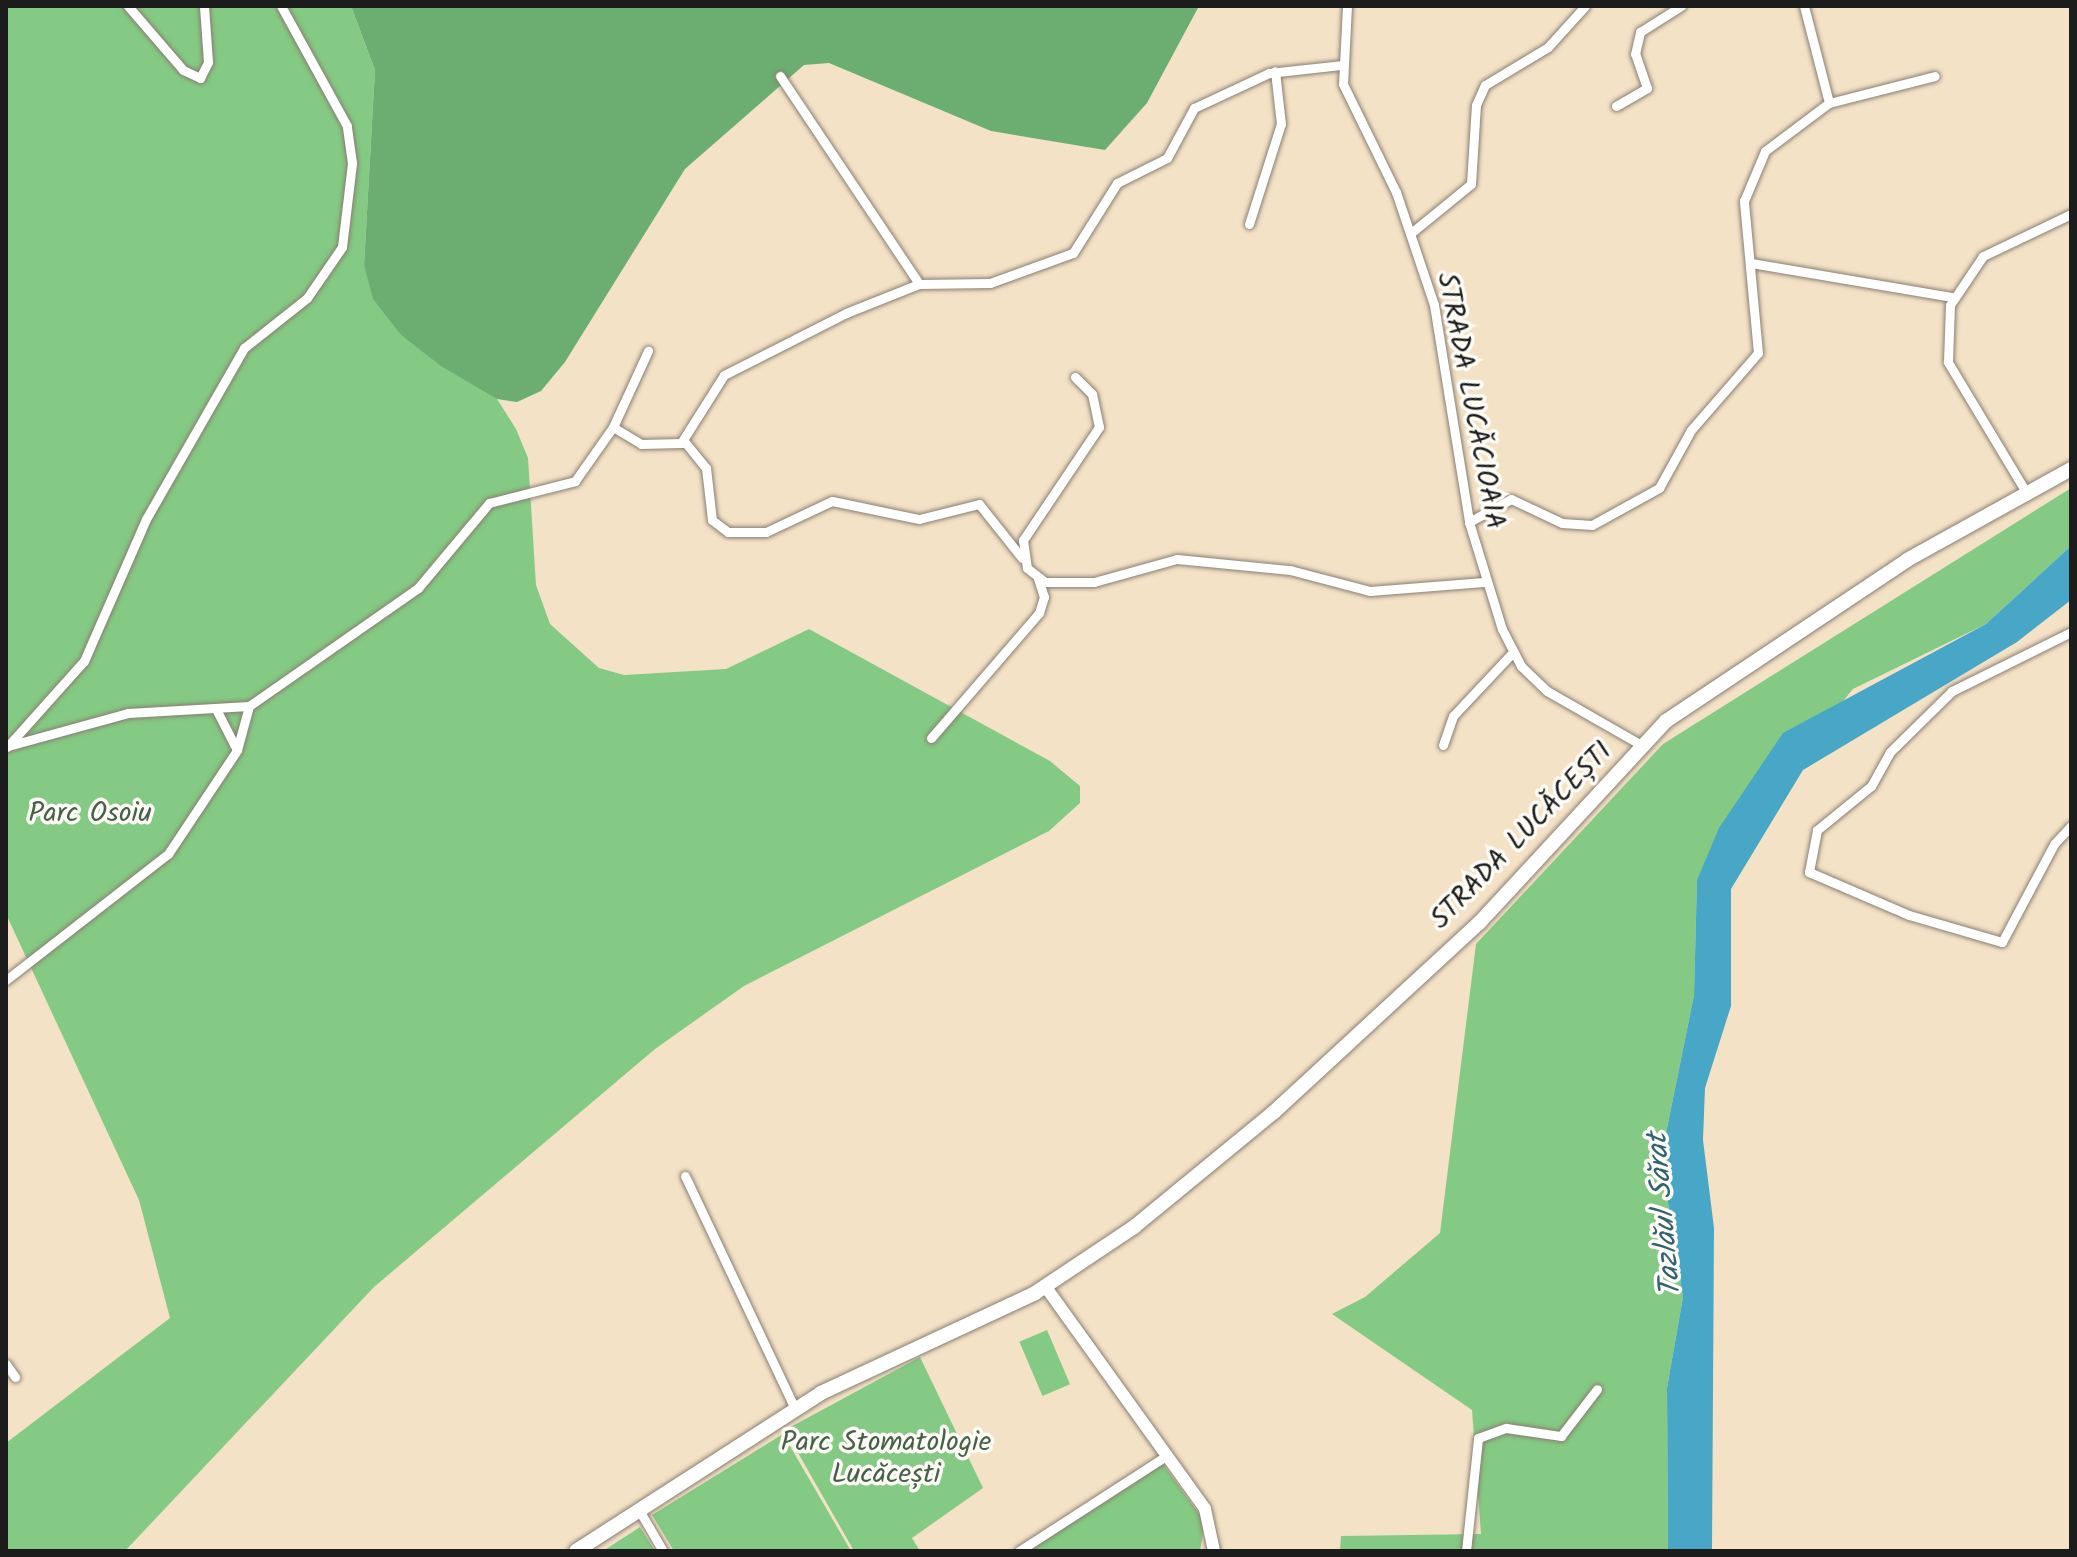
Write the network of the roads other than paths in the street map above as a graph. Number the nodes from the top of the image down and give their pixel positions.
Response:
1 (128, 6) edge
2 (204, 6) edge
3 (281, 6) edge
4 (1347, 6) edge
5 (1585, 6) edge
6 (1681, 6) edge
7 (1804, 6) edge
8 (1341, 65) junction
9 (1275, 71) junction
10 (780, 76) dead end
11 (1935, 76) dead end
12 (1829, 103) junction
13 (1616, 106) dead end
14 (2071, 214) edge
15 (1249, 224) dead end
16 (1411, 233) junction
17 (1751, 263) junction
18 (919, 284) junction
19 (1951, 297) junction
20 (648, 351) dead end
21 (1075, 377) dead end
22 (613, 427) junction
23 (684, 441) junction
24 (2071, 469) edge
25 (2026, 492) junction
26 (1469, 522) junction
27 (1024, 561) junction
28 (1038, 578) junction
29 (1484, 582) junction
30 (2071, 632) edge
31 (1513, 652) junction
32 (249, 706) junction
33 (216, 709) junction
34 (931, 738) dead end
35 (1443, 745) dead end
36 (1643, 746) junction
37 (6, 747) edge
38 (237, 750) junction
39 (2071, 826) edge
40 (6, 980) edge
41 (685, 1176) dead end
42 (1045, 1286) junction
43 (6, 1364) edge
44 (15, 1377) dead end
45 (1597, 1389) dead end
46 (795, 1409) junction
47 (1166, 1456) junction
48 (639, 1510) junction
49 (576, 1551) edge
50 (663, 1551) edge
51 (1019, 1551) edge
52 (1214, 1551) edge
53 (1466, 1551) edge

1 - 2 street
3 - 37 street
4 - 8 street, STRADA LUCĂCIOAIA
5 - 16 street
6 - 13 street
7 - 12 street
8 - 9 street
8 - 16 street, STRADA LUCĂCIOAIA
9 - 15 street
9 - 18 street
10 - 18 street
11 - 12 street
12 - 17 street
14 - 19 street
16 - 26 street, STRADA LUCĂCIOAIA
17 - 19 street
17 - 26 street
18 - 23 street
19 - 25 street
20 - 22 street
21 - 27 street
22 - 23 street
22 - 32 street
23 - 27 street
24 - 25 main road, STRADA LUCĂCEȘTI
25 - 36 main road, STRADA LUCĂCEȘTI
26 - 29 street, STRADA LUCĂCIOAIA
27 - 28 street
28 - 29 street
28 - 34 street
29 - 31 street, STRADA LUCĂCIOAIA
30 - 39 street
31 - 35 street
31 - 36 street, STRADA LUCĂCIOAIA
32 - 33 street
32 - 38 street
33 - 37 street
33 - 38 street
36 - 42 main road, STRADA LUCĂCEȘTI
38 - 40 street
41 - 46 street
42 - 46 main road, STRADA LUCĂCEȘTI
42 - 47 street
43 - 44 street
45 - 53 street
46 - 48 main road, STRADA LUCĂCEȘTI
47 - 51 street
47 - 52 street
48 - 49 main road, STRADA LUCĂCEȘTI
48 - 50 street

